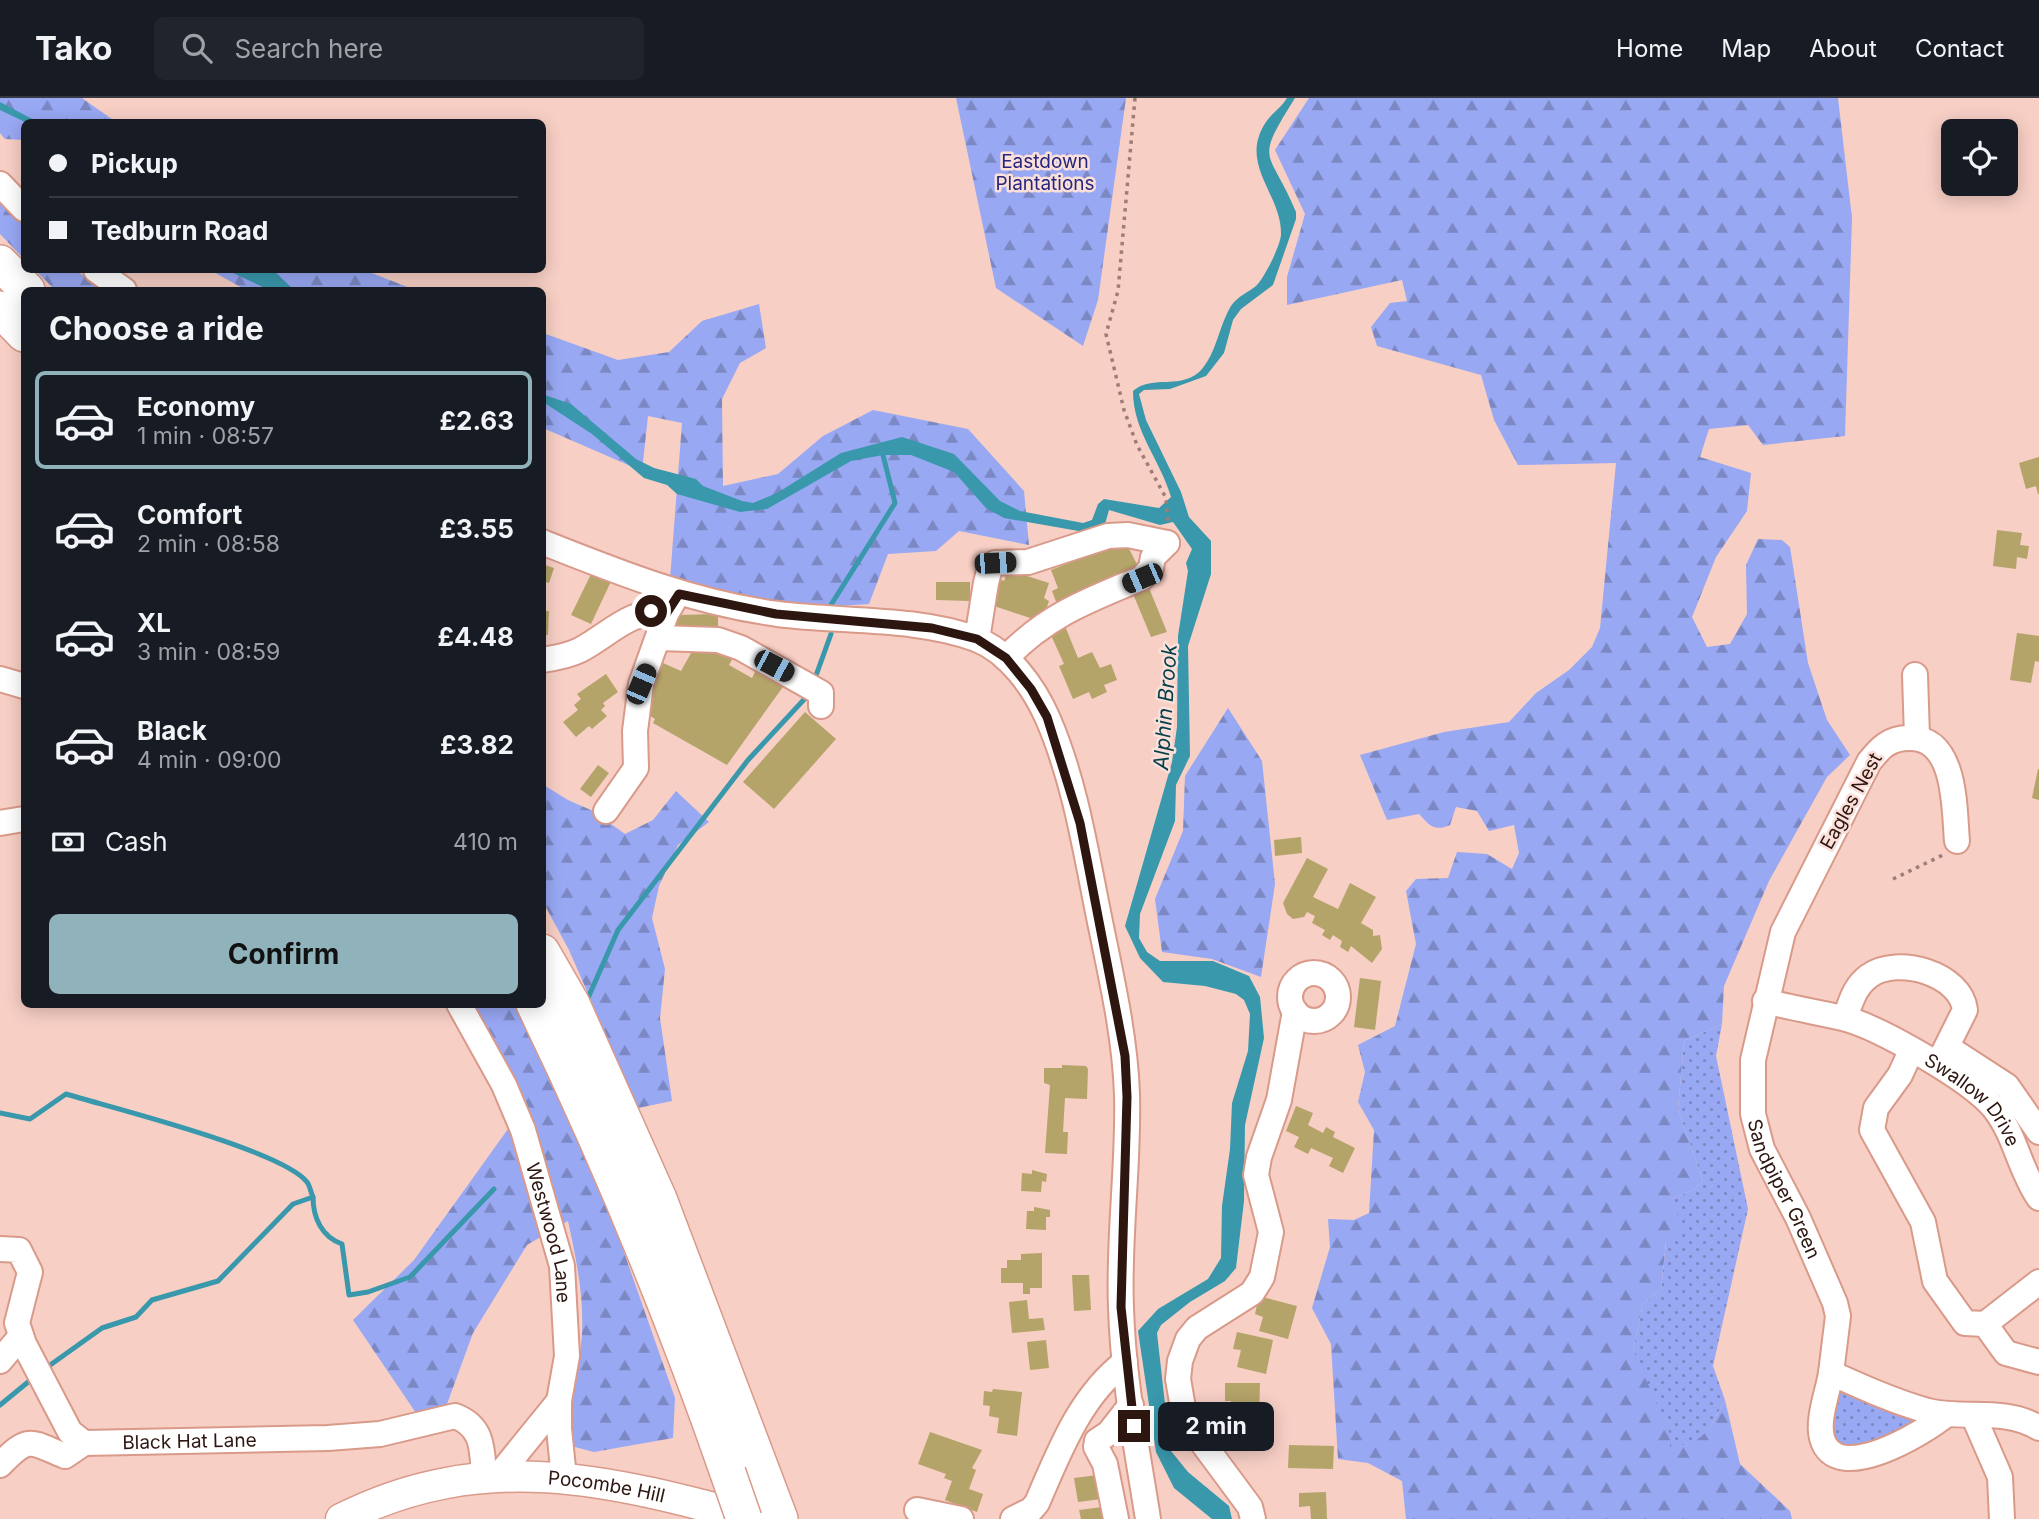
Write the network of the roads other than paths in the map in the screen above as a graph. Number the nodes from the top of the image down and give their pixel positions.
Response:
1 (0, 184) edge
2 (21, 206) edge
3 (0, 263) edge
4 (100, 273) edge
5 (24, 287) edge
6 (120, 287) edge
7 (0, 309) edge
8 (21, 331) edge
9 (546, 544) edge
10 (672, 604) junction
11 (659, 638) junction
12 (977, 639) junction
13 (1006, 658) junction
14 (546, 659) edge
15 (1915, 675) dead end
16 (0, 679) edge
17 (21, 685) edge
18 (821, 699) dead end
19 (1917, 737) junction
20 (606, 811) dead end
21 (21, 820) edge
22 (0, 823) edge
23 (1957, 841) road end
24 (546, 959) edge
25 (1765, 1001) junction
26 (461, 1008) edge
27 (536, 1008) edge
28 (1296, 1011) dead end
29 (1844, 1018) junction
30 (1911, 1051) junction
31 (1943, 1056) junction
32 (2039, 1132) edge
33 (2039, 1198) edge
34 (0, 1249) edge
35 (2039, 1282) edge
36 (1985, 1324) junction
37 (21, 1336) junction
38 (0, 1361) edge
39 (1125, 1362) junction
40 (2039, 1362) edge
41 (1831, 1373) junction
42 (559, 1401) junction
43 (1131, 1405) junction
44 (1947, 1414) junction
45 (1973, 1415) junction
46 (2039, 1428) edge
47 (84, 1443) junction
48 (0, 1465) edge
49 (491, 1476) junction
50 (564, 1478) junction
51 (917, 1510) dead end
52 (1999, 1516) edge
53 (341, 1519) edge
54 (744, 1519) edge
55 (756, 1519) edge
56 (780, 1519) edge
57 (961, 1519) edge
58 (1013, 1519) edge
59 (1116, 1519) edge
60 (1149, 1519) edge
61 (1253, 1519) edge

1 - 2 street
3 - 5 highway
4 - 6 street
7 - 8 highway
9 - 10 street
10 - 11 street
10 - 12 street
10 - 14 street
11 - 18 street
11 - 20 street
12 - 13 street
12 - 13 street
13 - 39 street
15 - 19 street
16 - 17 street
19 - 23 street
19 - 25 street, Eagles Nest
21 - 22 street
24 - 56 highway
25 - 29 street, Swallow Drive
25 - 41 street, Sandpiper Green
26 - 42 street, Westwood Lane
27 - 54 highway, bridge
28 - 61 street
29 - 30 street, Swallow Drive
29 - 31 street
30 - 31 street, Swallow Drive
30 - 36 street
31 - 32 street
31 - 33 street, Swallow Drive
34 - 37 street
35 - 36 street
36 - 40 street
37 - 38 street
37 - 47 street
39 - 43 street
39 - 58 street
41 - 44 street
41 - 44 street, Sandpiper Green
42 - 49 street
42 - 50 street, Westwood Lane
43 - 59 street
43 - 60 street
44 - 45 street
45 - 46 street
45 - 52 street
47 - 48 street, Black Hat Lane
47 - 49 street, Black Hat Lane
49 - 50 main road, Pocombe Hill
49 - 53 main road, Pocombe Hill
50 - 55 main road, Pocombe Hill
51 - 57 street

